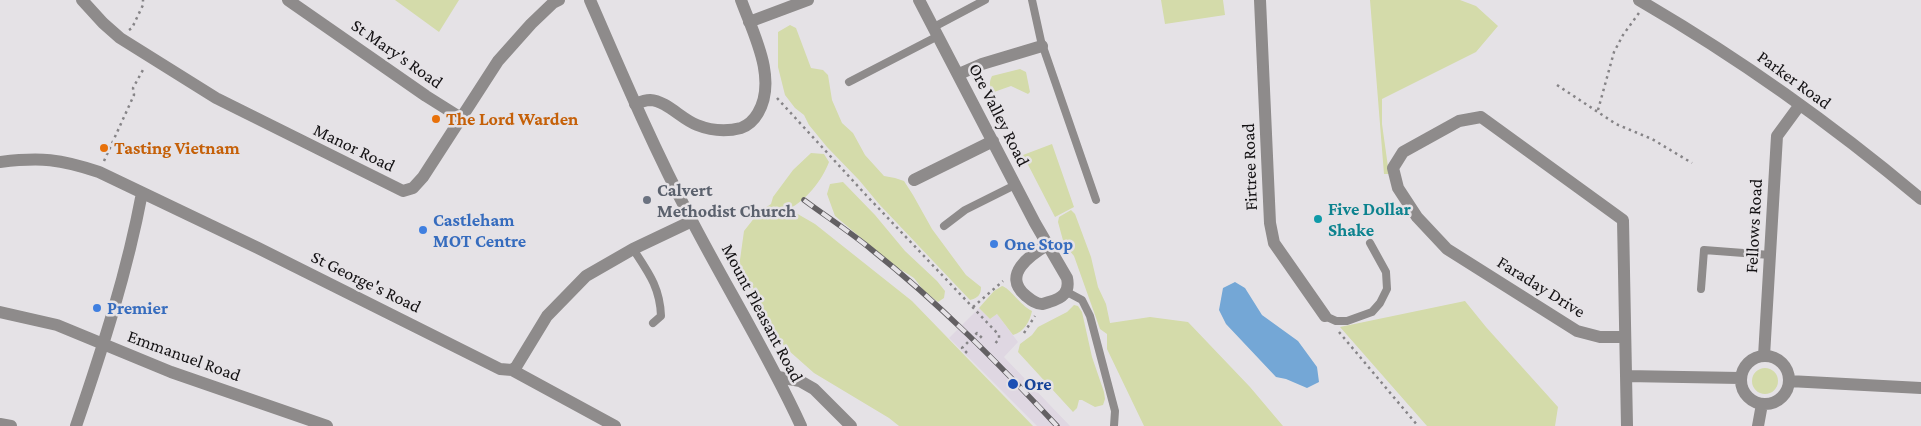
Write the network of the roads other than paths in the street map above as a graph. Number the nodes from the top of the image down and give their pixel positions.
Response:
1 (82, 0) edge
2 (288, 0) edge
3 (559, 0) edge
4 (590, 0) edge
5 (741, 0) edge
6 (808, 0) edge
7 (920, 0) edge
8 (985, 0) edge
9 (1032, 0) edge
10 (1260, 0) edge
11 (1643, 2) edge
12 (749, 22) junction
13 (936, 31) junction
14 (1042, 46) junction
15 (959, 74) junction
16 (849, 82) dead end
17 (635, 104) junction
18 (1799, 106) junction
19 (461, 118) junction
20 (993, 141) junction
21 (0, 162) edge
22 (914, 180) dead end
23 (1015, 185) junction
24 (142, 193) junction
25 (1921, 199) edge
26 (1096, 200) dead end
27 (692, 221) junction
28 (944, 226) dead end
29 (1370, 243) dead end
30 (1047, 245) junction
31 (633, 249) junction
32 (1770, 256) junction
33 (1701, 289) dead end
34 (1067, 292) junction
35 (0, 312) edge
36 (1325, 316) joint
37 (652, 323) dead end
38 (1625, 336) junction
39 (103, 344) junction
40 (1764, 356) junction
41 (512, 370) junction
42 (1626, 376) junction
43 (778, 377) junction
44 (1740, 378) junction
45 (1789, 382) junction
46 (1921, 388) edge
47 (1762, 404) junction
48 (0, 424) edge
49 (11, 426) edge
50 (76, 426) edge
51 (327, 426) edge
52 (615, 426) edge
53 (801, 426) edge
54 (851, 426) edge
55 (1114, 426) edge
56 (1626, 426) edge
57 (1758, 426) edge

1 - 19 street, Manor Road
2 - 19 street, St Mary's Road
3 - 19 street, Manor Road
4 - 17 street, Mount Pleasant Road
5 - 12 street
6 - 12 street
7 - 13 street, Ore Valley Road
8 - 13 lane
9 - 14 lane
10 - 36 street, Firtree Road
11 - 18 street, Parker Road
12 - 17 street
13 - 15 street, Ore Valley Road
13 - 16 lane
14 - 15 street
14 - 26 lane
15 - 20 street, Ore Valley Road
17 - 27 street, Mount Pleasant Road
18 - 25 street, Parker Road
18 - 32 street, Fellows Road
20 - 22 street
20 - 23 street, Ore Valley Road
21 - 24 street, St George's Road
23 - 28 lane
23 - 30 street, Ore Valley Road
24 - 39 street
24 - 41 street, St George's Road
27 - 31 street
27 - 43 street, Mount Pleasant Road
29 - 36 lane
30 - 34 street, Ore Valley Road
30 - 34 street
31 - 37 lane
31 - 41 street
32 - 33 lane
32 - 40 street, Fellows Road
34 - 55 lane
35 - 39 street, Emmanuel Road
38 - 38 street, Faraday Drive
38 - 42 street
39 - 50 street
39 - 51 street, Emmanuel Road
40 - 44 street
40 - 45 street
41 - 52 street, St George's Road
42 - 44 street
42 - 56 street
43 - 53 street, Mount Pleasant Road
43 - 54 street
44 - 47 street
45 - 46 street
45 - 47 street
47 - 57 street
48 - 49 street

